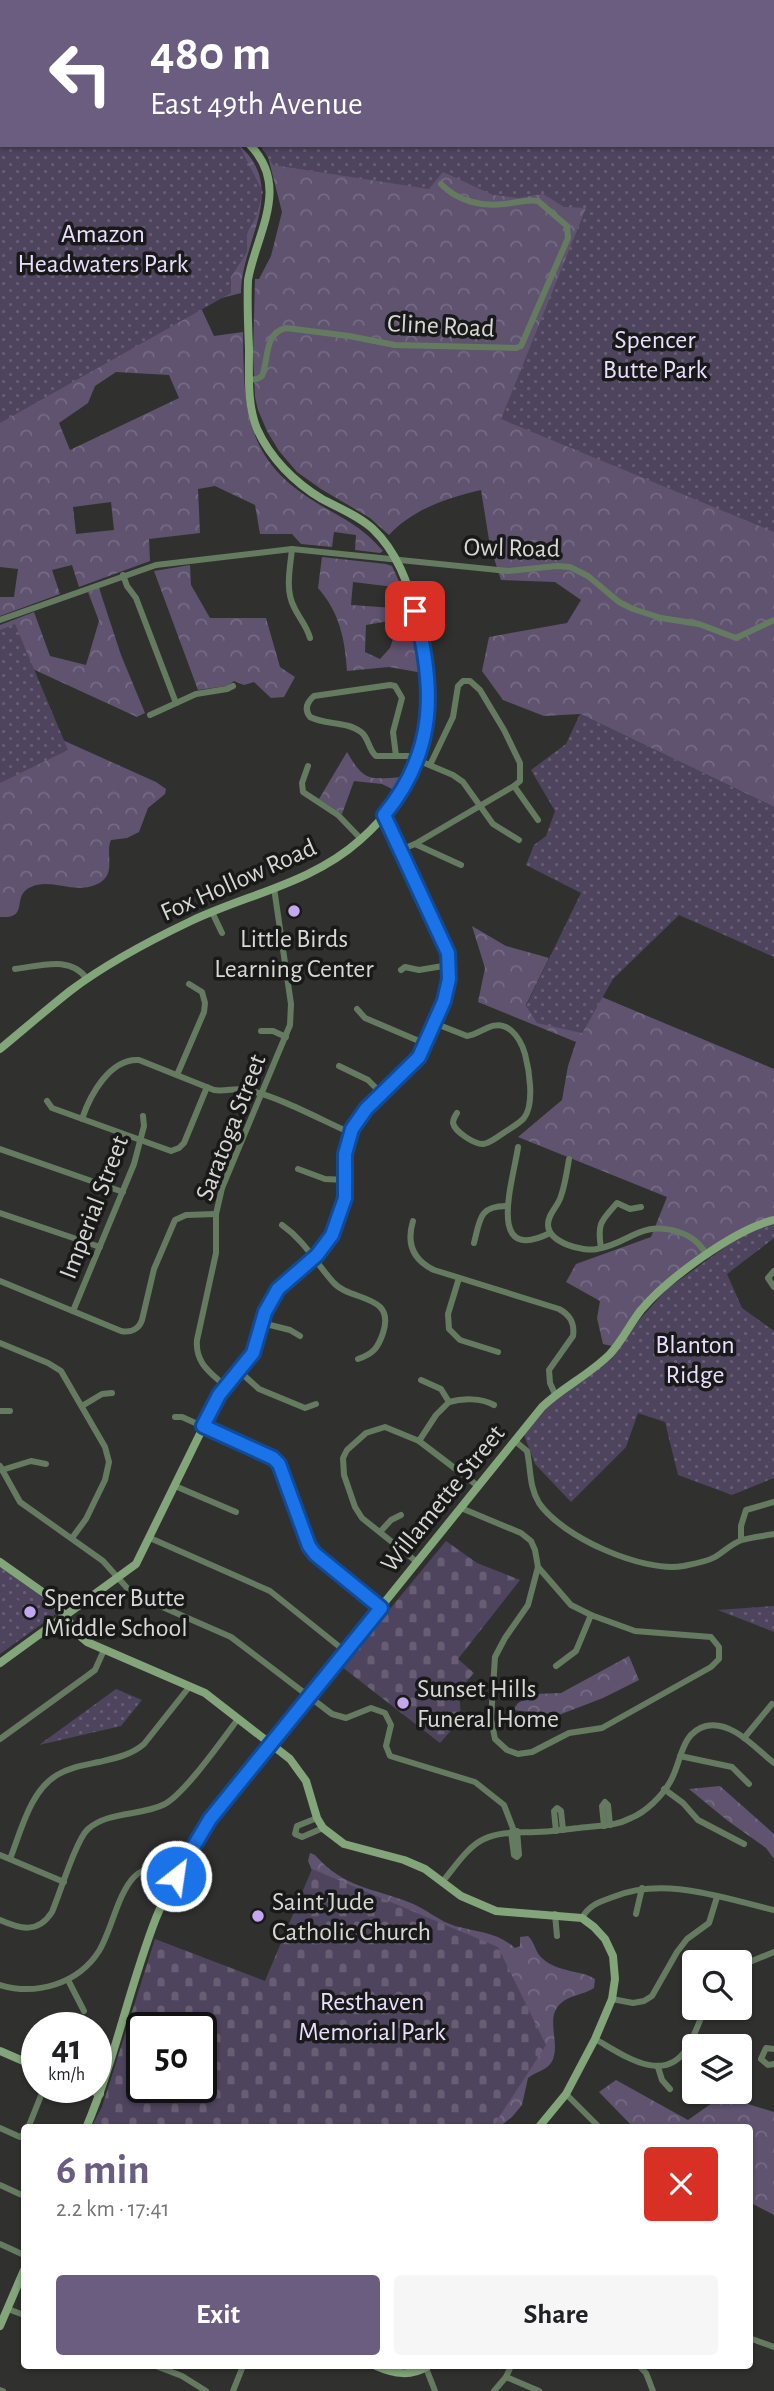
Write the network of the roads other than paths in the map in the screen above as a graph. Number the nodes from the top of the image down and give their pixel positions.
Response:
1 (251, 147) edge
2 (441, 184) dead end
3 (249, 380) junction
4 (292, 549) junction
5 (395, 559) junction
6 (123, 575) junction
7 (0, 620) edge
8 (774, 620) edge
9 (310, 638) dead end
10 (233, 686) dead end
11 (176, 703) junction
12 (150, 715) dead end
13 (396, 756) junction
14 (416, 760) junction
15 (430, 765) junction
16 (308, 766) dead end
17 (514, 786) junction
18 (480, 806) junction
19 (384, 815) junction
20 (538, 820) dead end
21 (362, 839) junction
22 (519, 840) dead end
23 (415, 844) junction
24 (400, 850) junction
25 (461, 865) dead end
26 (274, 888) junction
27 (212, 912) junction
28 (222, 933) dead end
29 (449, 965) junction
30 (15, 969) dead end
31 (401, 970) dead end
32 (88, 979) junction
33 (189, 984) dead end
34 (357, 1009) dead end
35 (434, 1023) junction
36 (261, 1031) dead end
37 (286, 1037) junction
38 (426, 1044) junction
39 (0, 1049) edge
40 (339, 1066) dead end
41 (177, 1075) junction
42 (207, 1087) junction
43 (262, 1094) junction
44 (382, 1094) junction
45 (48, 1106) dead end
46 (457, 1113) dead end
47 (143, 1116) dead end
48 (82, 1119) junction
49 (351, 1133) junction
50 (139, 1141) junction
51 (518, 1147) dead end
52 (0, 1149) edge
53 (569, 1159) dead end
54 (298, 1169) dead end
55 (345, 1180) junction
56 (123, 1192) junction
57 (506, 1206) junction
58 (640, 1207) dead end
59 (0, 1213) edge
60 (216, 1214) junction
61 (774, 1220) edge
62 (413, 1221) dead end
63 (282, 1226) dead end
64 (550, 1233) junction
65 (474, 1242) dead end
66 (100, 1247) junction
67 (601, 1248) junction
68 (707, 1255) junction
69 (314, 1257) junction
70 (774, 1272) edge
71 (459, 1278) junction
72 (0, 1281) edge
73 (774, 1287) edge
74 (73, 1311) junction
75 (262, 1323) junction
76 (300, 1336) dead end
77 (0, 1343) edge
78 (498, 1352) dead end
79 (358, 1359) dead end
80 (239, 1371) junction
81 (421, 1380) dead end
82 (226, 1386) junction
83 (112, 1393) dead end
84 (555, 1394) junction
85 (449, 1402) junction
86 (316, 1404) dead end
87 (494, 1405) dead end
88 (82, 1406) junction
89 (0, 1411) edge
90 (10, 1411) dead end
91 (176, 1417) dead end
92 (203, 1426) junction
93 (419, 1441) junction
94 (515, 1441) junction
95 (46, 1464) dead end
96 (1, 1468) edge
97 (175, 1486) junction
98 (478, 1486) junction
99 (774, 1502) edge
100 (461, 1508) junction
101 (236, 1512) dead end
102 (401, 1515) dead end
103 (380, 1532) junction
104 (774, 1534) edge
105 (72, 1538) junction
106 (150, 1538) junction
107 (741, 1540) junction
108 (0, 1562) edge
109 (417, 1562) junction
110 (538, 1567) junction
111 (120, 1578) junction
112 (548, 1578) junction
113 (534, 1581) junction
114 (381, 1608) junction
115 (591, 1615) junction
116 (66, 1616) junction
117 (104, 1650) junction
118 (346, 1652) junction
119 (0, 1663) edge
120 (556, 1667) dead end
121 (190, 1686) junction
122 (308, 1697) junction
123 (772, 1704) edge
124 (239, 1719) junction
125 (744, 1738) junction
126 (0, 1739) edge
127 (271, 1744) junction
128 (680, 1756) junction
129 (774, 1763) edge
130 (749, 1784) dead end
131 (664, 1789) junction
132 (317, 1818) junction
133 (323, 1828) junction
134 (514, 1831) junction
135 (744, 1844) dead end
136 (0, 1855) edge
137 (10, 1859) junction
138 (176, 1876) junction
139 (443, 1881) junction
140 (64, 1882) junction
141 (642, 1888) junction
142 (716, 1897) junction
143 (774, 1910) edge
144 (555, 1914) junction
145 (636, 1914) dead end
146 (582, 1918) junction
147 (1, 1923) edge
148 (557, 1936) dead end
149 (774, 1952) edge
150 (752, 1961) edge
151 (68, 1980) junction
152 (0, 1985) edge
153 (612, 1999) junction
154 (84, 2011) dead end
155 (699, 2020) edge
156 (595, 2039) junction
157 (774, 2049) edge
158 (0, 2051) edge
159 (112, 2056) edge
160 (21, 2060) edge
161 (774, 2064) edge
162 (658, 2067) junction
163 (670, 2089) dead end
164 (566, 2094) junction
165 (38, 2103) edge
166 (96, 2103) edge
167 (30, 2124) edge
168 (88, 2124) edge
169 (541, 2124) edge
170 (596, 2124) edge
171 (0, 2128) edge
172 (21, 2136) edge
173 (0, 2185) edge
174 (21, 2195) edge
175 (0, 2244) edge
176 (21, 2254) edge
177 (21, 2277) edge
178 (8, 2309) junction
179 (21, 2314) edge
180 (0, 2326) edge
181 (753, 2339) edge
182 (774, 2347) edge
183 (163, 2369) edge
184 (242, 2369) edge
185 (422, 2369) edge
186 (428, 2369) edge
187 (510, 2369) edge
188 (642, 2369) edge
189 (400, 2370) edge
190 (506, 2377) junction
191 (206, 2391) edge
192 (233, 2391) edge
193 (435, 2391) edge
194 (494, 2391) edge
195 (539, 2391) edge
196 (653, 2391) edge

1 - 3 main road, Fox Hollow Road
2 - 3 street, Cline Road
3 - 5 main road, Fox Hollow Road
4 - 5 street, Owl Road
4 - 6 street, Owl Road
4 - 9 street
5 - 8 street, Owl Road
5 - 14 main road, Fox Hollow Road
6 - 7 street, Owl Road
6 - 11 street
10 - 11 street
11 - 12 street
13 - 13 street
13 - 14 street
14 - 15 street
14 - 19 main road, Fox Hollow Road
15 - 17 street
15 - 18 street
16 - 21 street
17 - 18 street
17 - 20 street
18 - 22 street
18 - 23 street
19 - 21 main road, Fox Hollow Road
19 - 24 main road
21 - 26 main road, Fox Hollow Road
23 - 24 street
23 - 25 street
24 - 29 main road
26 - 27 main road, Fox Hollow Road
26 - 37 street, Saratoga Street
27 - 28 street
27 - 32 main road, Fox Hollow Road
29 - 31 street
29 - 35 main road
30 - 32 street
32 - 39 main road, Fox Hollow Road
33 - 41 street
34 - 38 street
35 - 38 main road
35 - 46 street
36 - 37 street, Saratoga Street
37 - 43 street, Saratoga Street
38 - 44 main road
40 - 44 street
41 - 42 street
41 - 48 street
42 - 43 street
42 - 50 street
43 - 49 street
43 - 60 street, Saratoga Street
44 - 49 main road
45 - 48 street
47 - 50 street, Imperial Street
48 - 50 street
49 - 55 main road
50 - 56 street, Imperial Street
51 - 57 street
52 - 56 street
53 - 64 street
54 - 55 street
55 - 69 main road
56 - 66 street, Imperial Street
57 - 64 street
57 - 65 street
58 - 67 street
59 - 66 street
60 - 74 street
60 - 82 street, Saratoga Street
61 - 68 main road, Willamette Street
62 - 71 street
63 - 69 street
64 - 67 street
66 - 74 street, Imperial Street
67 - 68 street
68 - 84 main road, Willamette Street
69 - 75 main road
69 - 79 street
70 - 73 street
71 - 78 street
71 - 84 street
72 - 74 street
75 - 76 street
75 - 80 main road
77 - 88 street
80 - 82 main road
80 - 86 street
81 - 85 street
82 - 92 main road
83 - 88 street
84 - 94 main road, Willamette Street
85 - 87 street
85 - 93 street
88 - 105 street
89 - 90 street
91 - 92 street
92 - 97 main road
92 - 114 street
93 - 98 street
93 - 103 street
94 - 98 main road, Willamette Street
94 - 107 street
95 - 96 street
96 - 105 street
97 - 101 street
97 - 106 main road
98 - 100 main road, Willamette Street
99 - 107 street
100 - 109 main road, Willamette Street
100 - 110 street
102 - 103 street
103 - 109 street
104 - 107 street
105 - 111 street
106 - 111 main road
106 - 118 street
108 - 116 main road
109 - 114 main road, Willamette Street
110 - 112 street
110 - 113 street
111 - 116 main road
111 - 122 street
112 - 113 street
112 - 115 street
113 - 115 street
114 - 118 main road, Willamette Street
115 - 120 street
116 - 117 main road
116 - 119 main road
117 - 121 main road
117 - 126 street
118 - 122 main road, Willamette Street
121 - 124 main road
121 - 137 street
122 - 127 main road, Willamette Street
122 - 134 street
123 - 125 street
124 - 127 main road
124 - 140 street
125 - 128 street
125 - 129 street
127 - 132 main road
127 - 138 main road, Willamette Street
128 - 130 street
128 - 131 street
131 - 134 street
131 - 135 street
132 - 133 main road
132 - 133 street
133 - 139 main road
134 - 139 street
136 - 137 street
137 - 140 street
138 - 151 street
138 - 159 main road, Willamette Street
139 - 144 main road
140 - 147 street
141 - 142 street
141 - 145 street
141 - 146 street
142 - 143 street
142 - 153 street
144 - 146 main road
144 - 148 street
146 - 153 main road
149 - 150 street
151 - 152 street
151 - 154 street
153 - 156 main road
155 - 162 street
156 - 162 street
156 - 164 main road
157 - 161 street
158 - 160 main road
162 - 163 street
164 - 169 main road
164 - 170 street
165 - 167 street
166 - 168 main road, Willamette Street
171 - 172 street
173 - 174 street
175 - 176 street
177 - 178 main road
178 - 179 street
178 - 180 main road
181 - 182 street
183 - 191 street
184 - 192 street
185 - 189 main road
186 - 193 street
187 - 190 street
188 - 196 street
190 - 194 street
190 - 195 street

